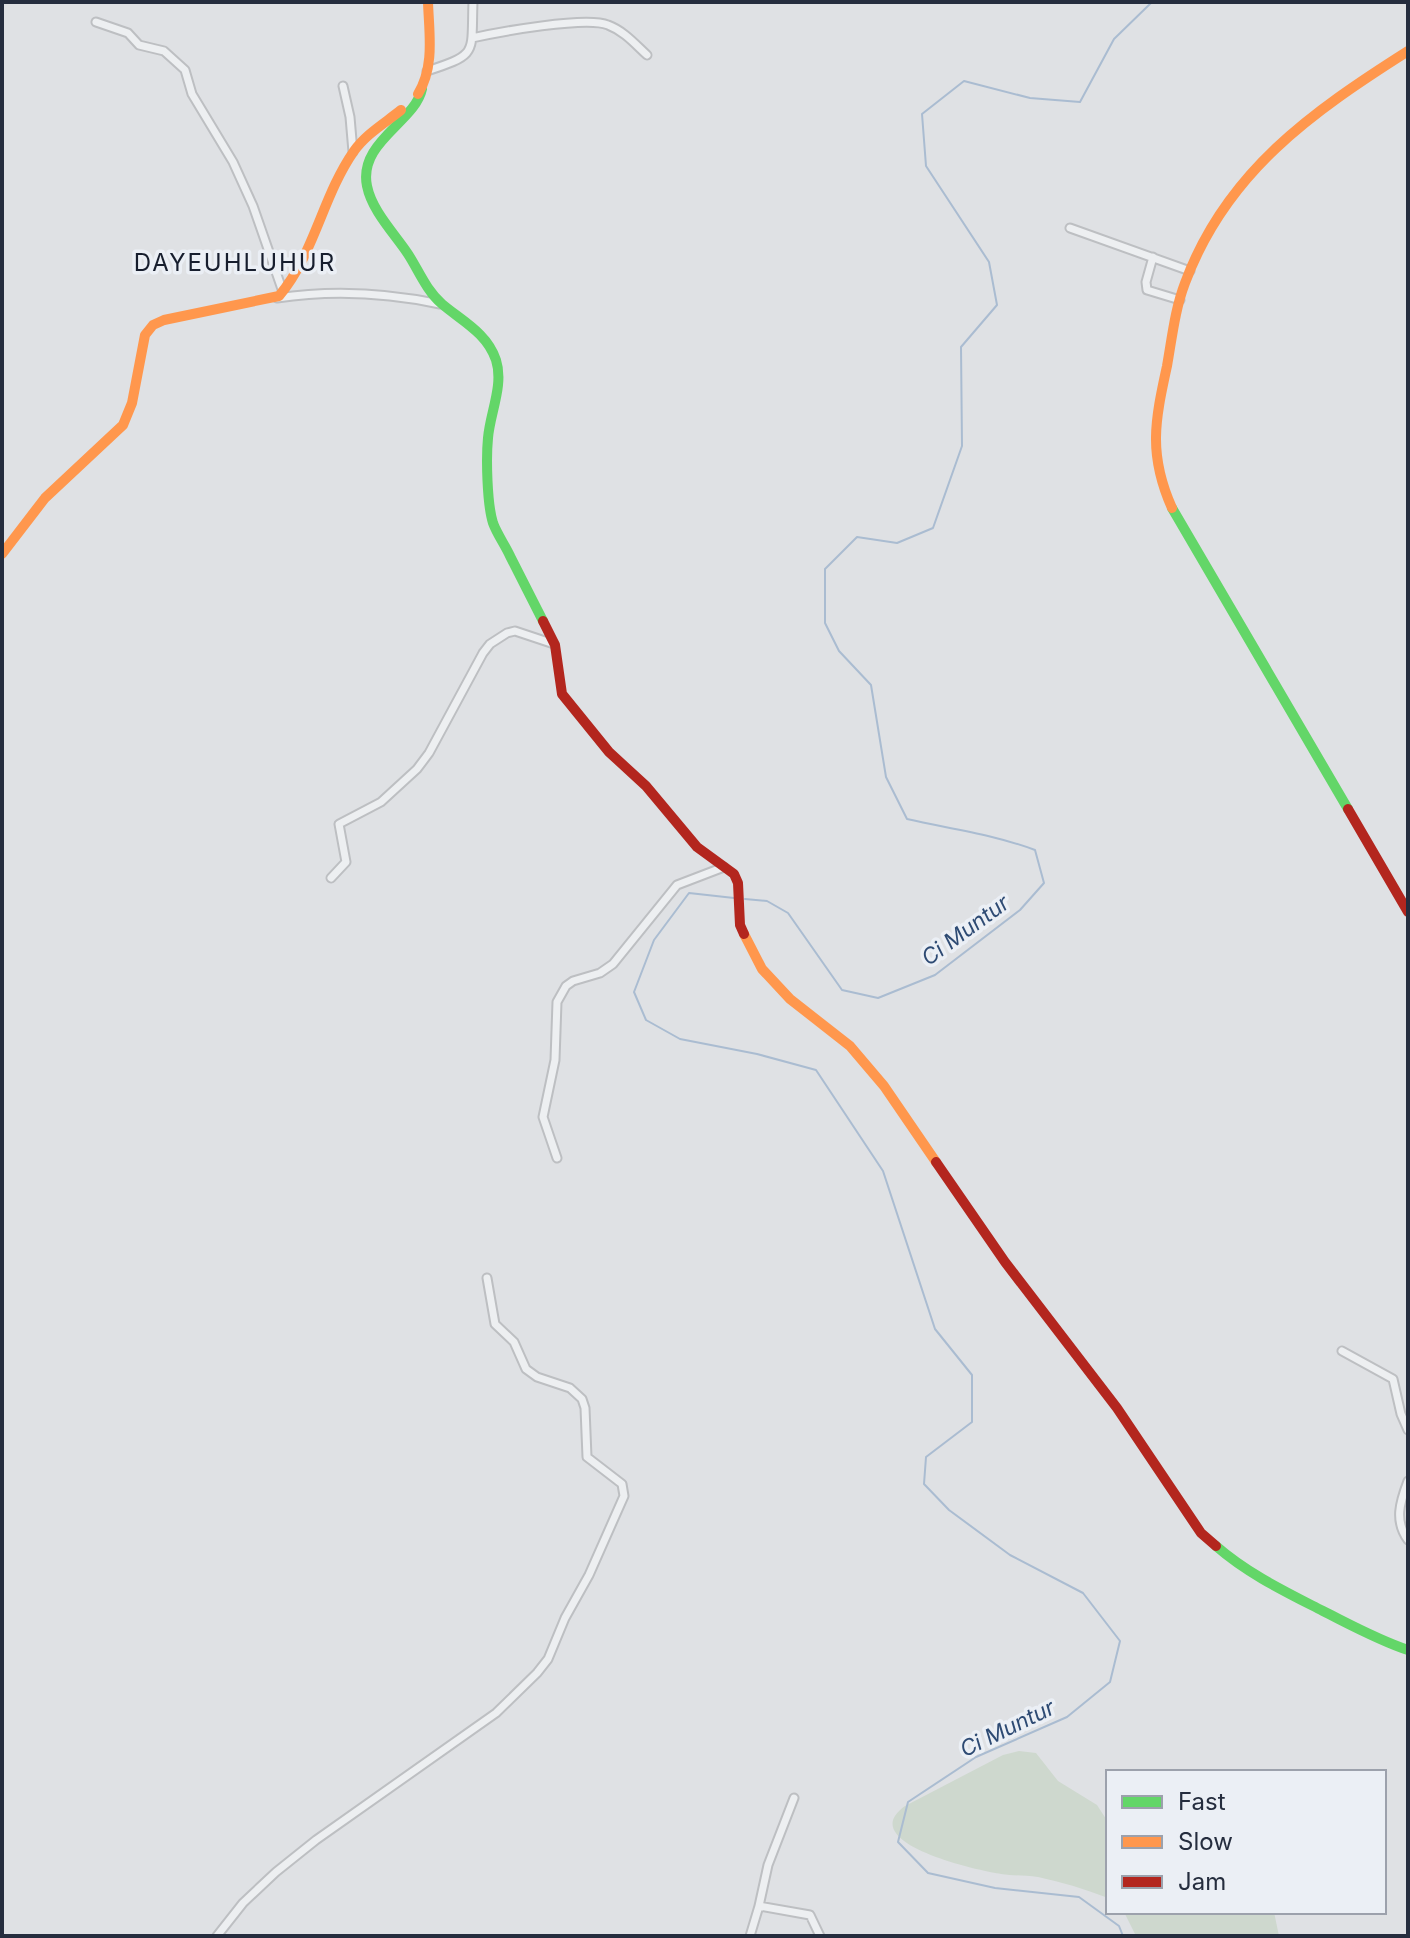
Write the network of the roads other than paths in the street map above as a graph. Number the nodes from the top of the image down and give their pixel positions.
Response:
1 (428, 2) edge
2 (473, 2) edge
3 (96, 22) dead end
4 (472, 38) junction
5 (1408, 51) edge
6 (647, 55) dead end
7 (427, 71) junction
8 (343, 86) dead end
9 (422, 89) junction
10 (353, 152) junction
11 (1070, 228) dead end
12 (1153, 257) junction
13 (1190, 271) junction
14 (283, 292) junction
15 (269, 299) junction
16 (1180, 300) junction
17 (442, 304) junction
18 (2, 554) edge
19 (555, 645) junction
20 (724, 867) junction
21 (331, 878) dead end
22 (1408, 912) edge
23 (557, 1158) dead end
24 (487, 1278) dead end
25 (1342, 1351) dead end
26 (1408, 1430) edge
27 (1408, 1481) edge
28 (1408, 1540) edge
29 (1408, 1650) edge
30 (794, 1798) dead end
31 (759, 1906) junction
32 (217, 1936) edge
33 (750, 1936) edge
34 (820, 1936) edge

1 - 7 main road
2 - 4 street
3 - 14 street
4 - 6 street
4 - 7 street
5 - 13 main road
7 - 9 main road
8 - 10 street
9 - 10 main road
9 - 17 main road
10 - 14 main road
11 - 12 street
12 - 13 street
12 - 16 street
13 - 16 main road
14 - 15 main road
15 - 17 street
15 - 18 main road
16 - 22 main road
17 - 19 main road
19 - 20 main road
19 - 21 street
20 - 23 street
20 - 29 main road
24 - 32 street
25 - 26 street
27 - 28 street
30 - 31 street
31 - 33 street
31 - 34 street

